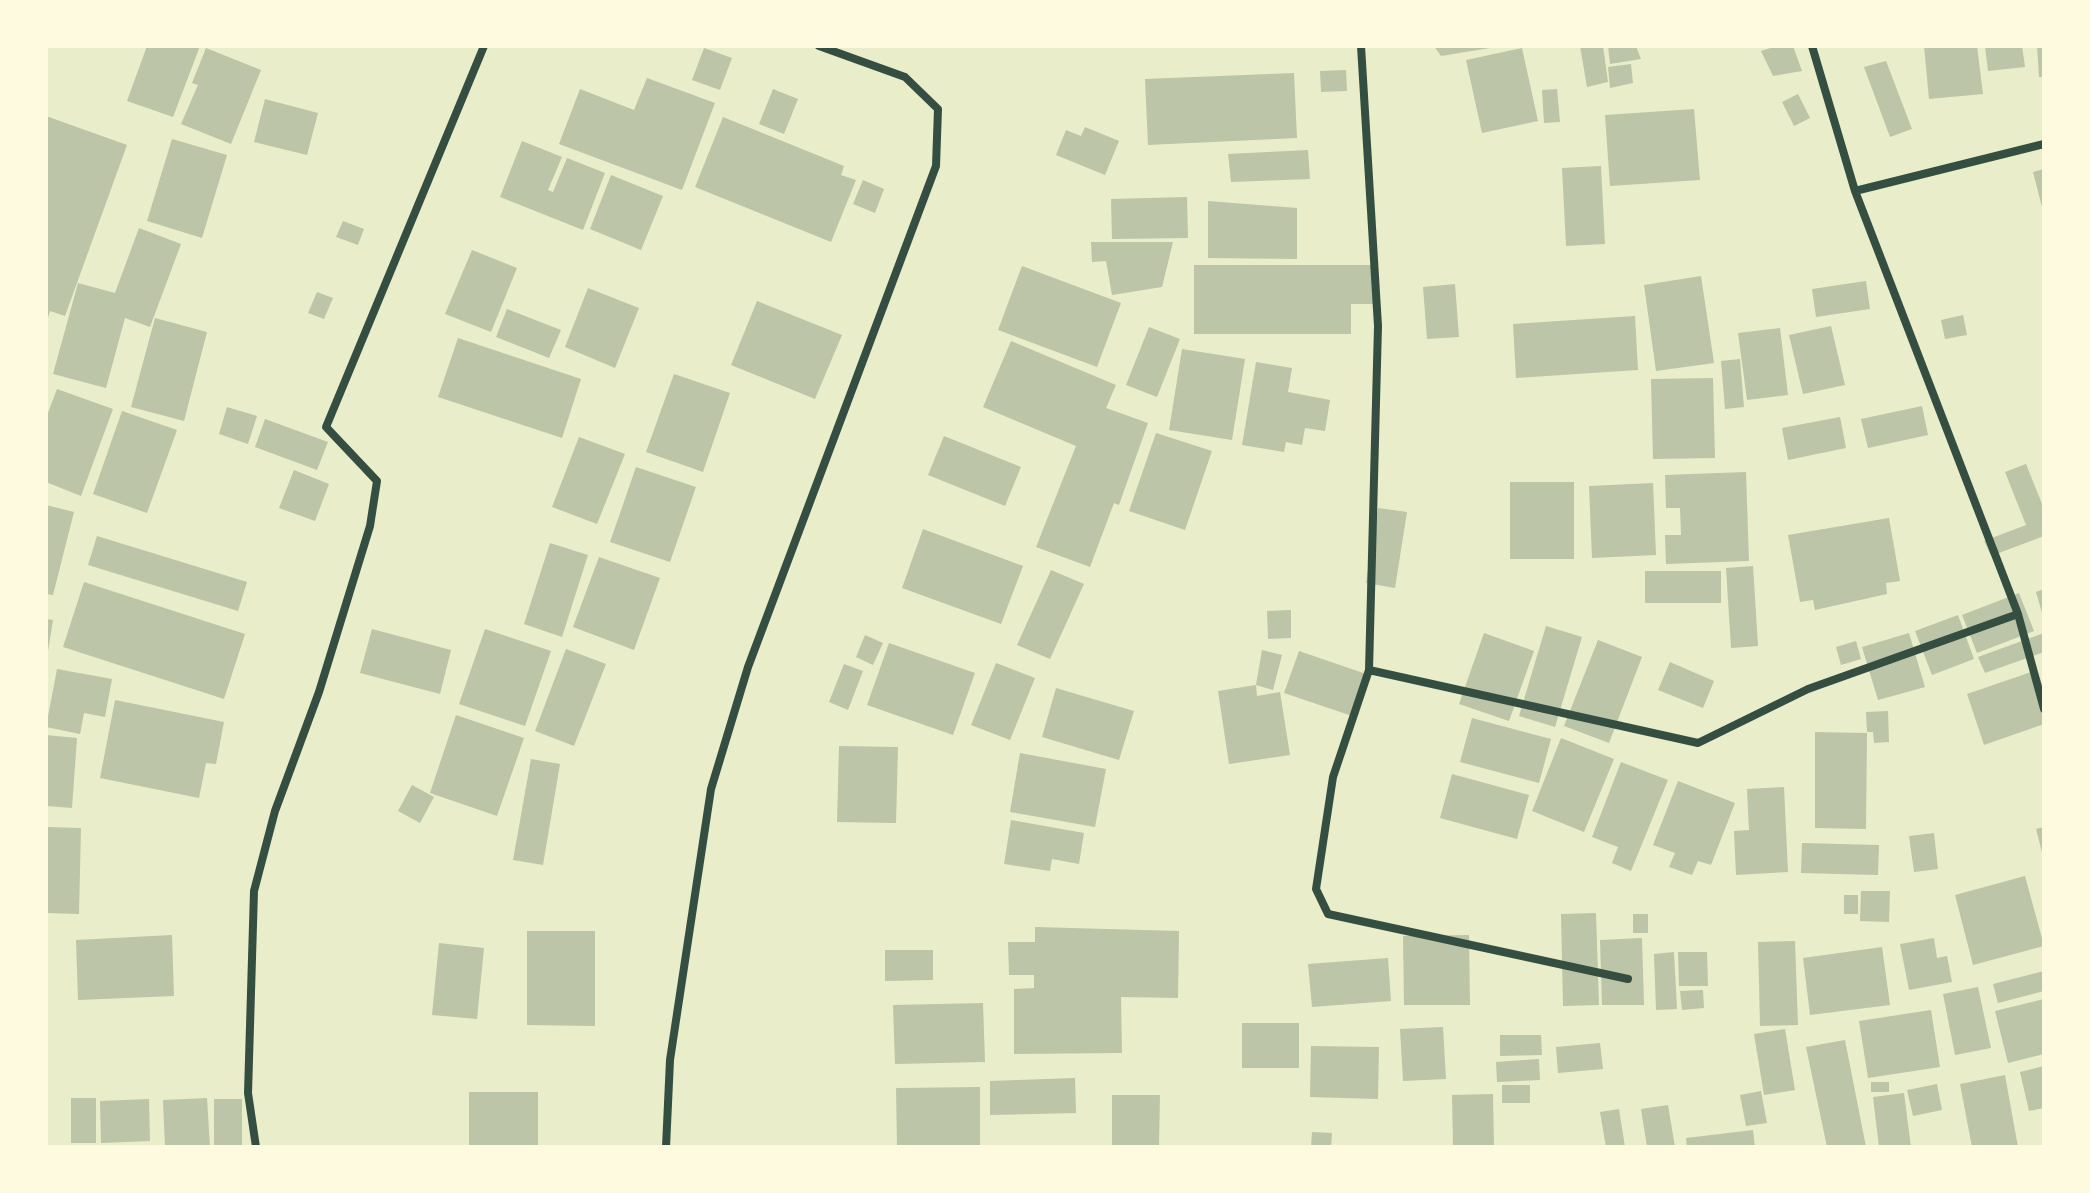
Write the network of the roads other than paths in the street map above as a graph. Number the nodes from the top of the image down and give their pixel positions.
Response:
1 (484, 46) edge
2 (819, 46) edge
3 (1361, 46) edge
4 (1812, 46) edge
5 (2044, 144) edge
6 (1855, 191) junction
7 (2018, 614) junction
8 (1369, 670) junction
9 (2044, 709) edge
10 (1628, 979) dead end
11 (256, 1147) edge
12 (666, 1147) edge

1 - 11 street
2 - 12 street
3 - 8 street
4 - 6 street
5 - 6 street
6 - 7 street
7 - 8 street
7 - 9 street
8 - 10 street

